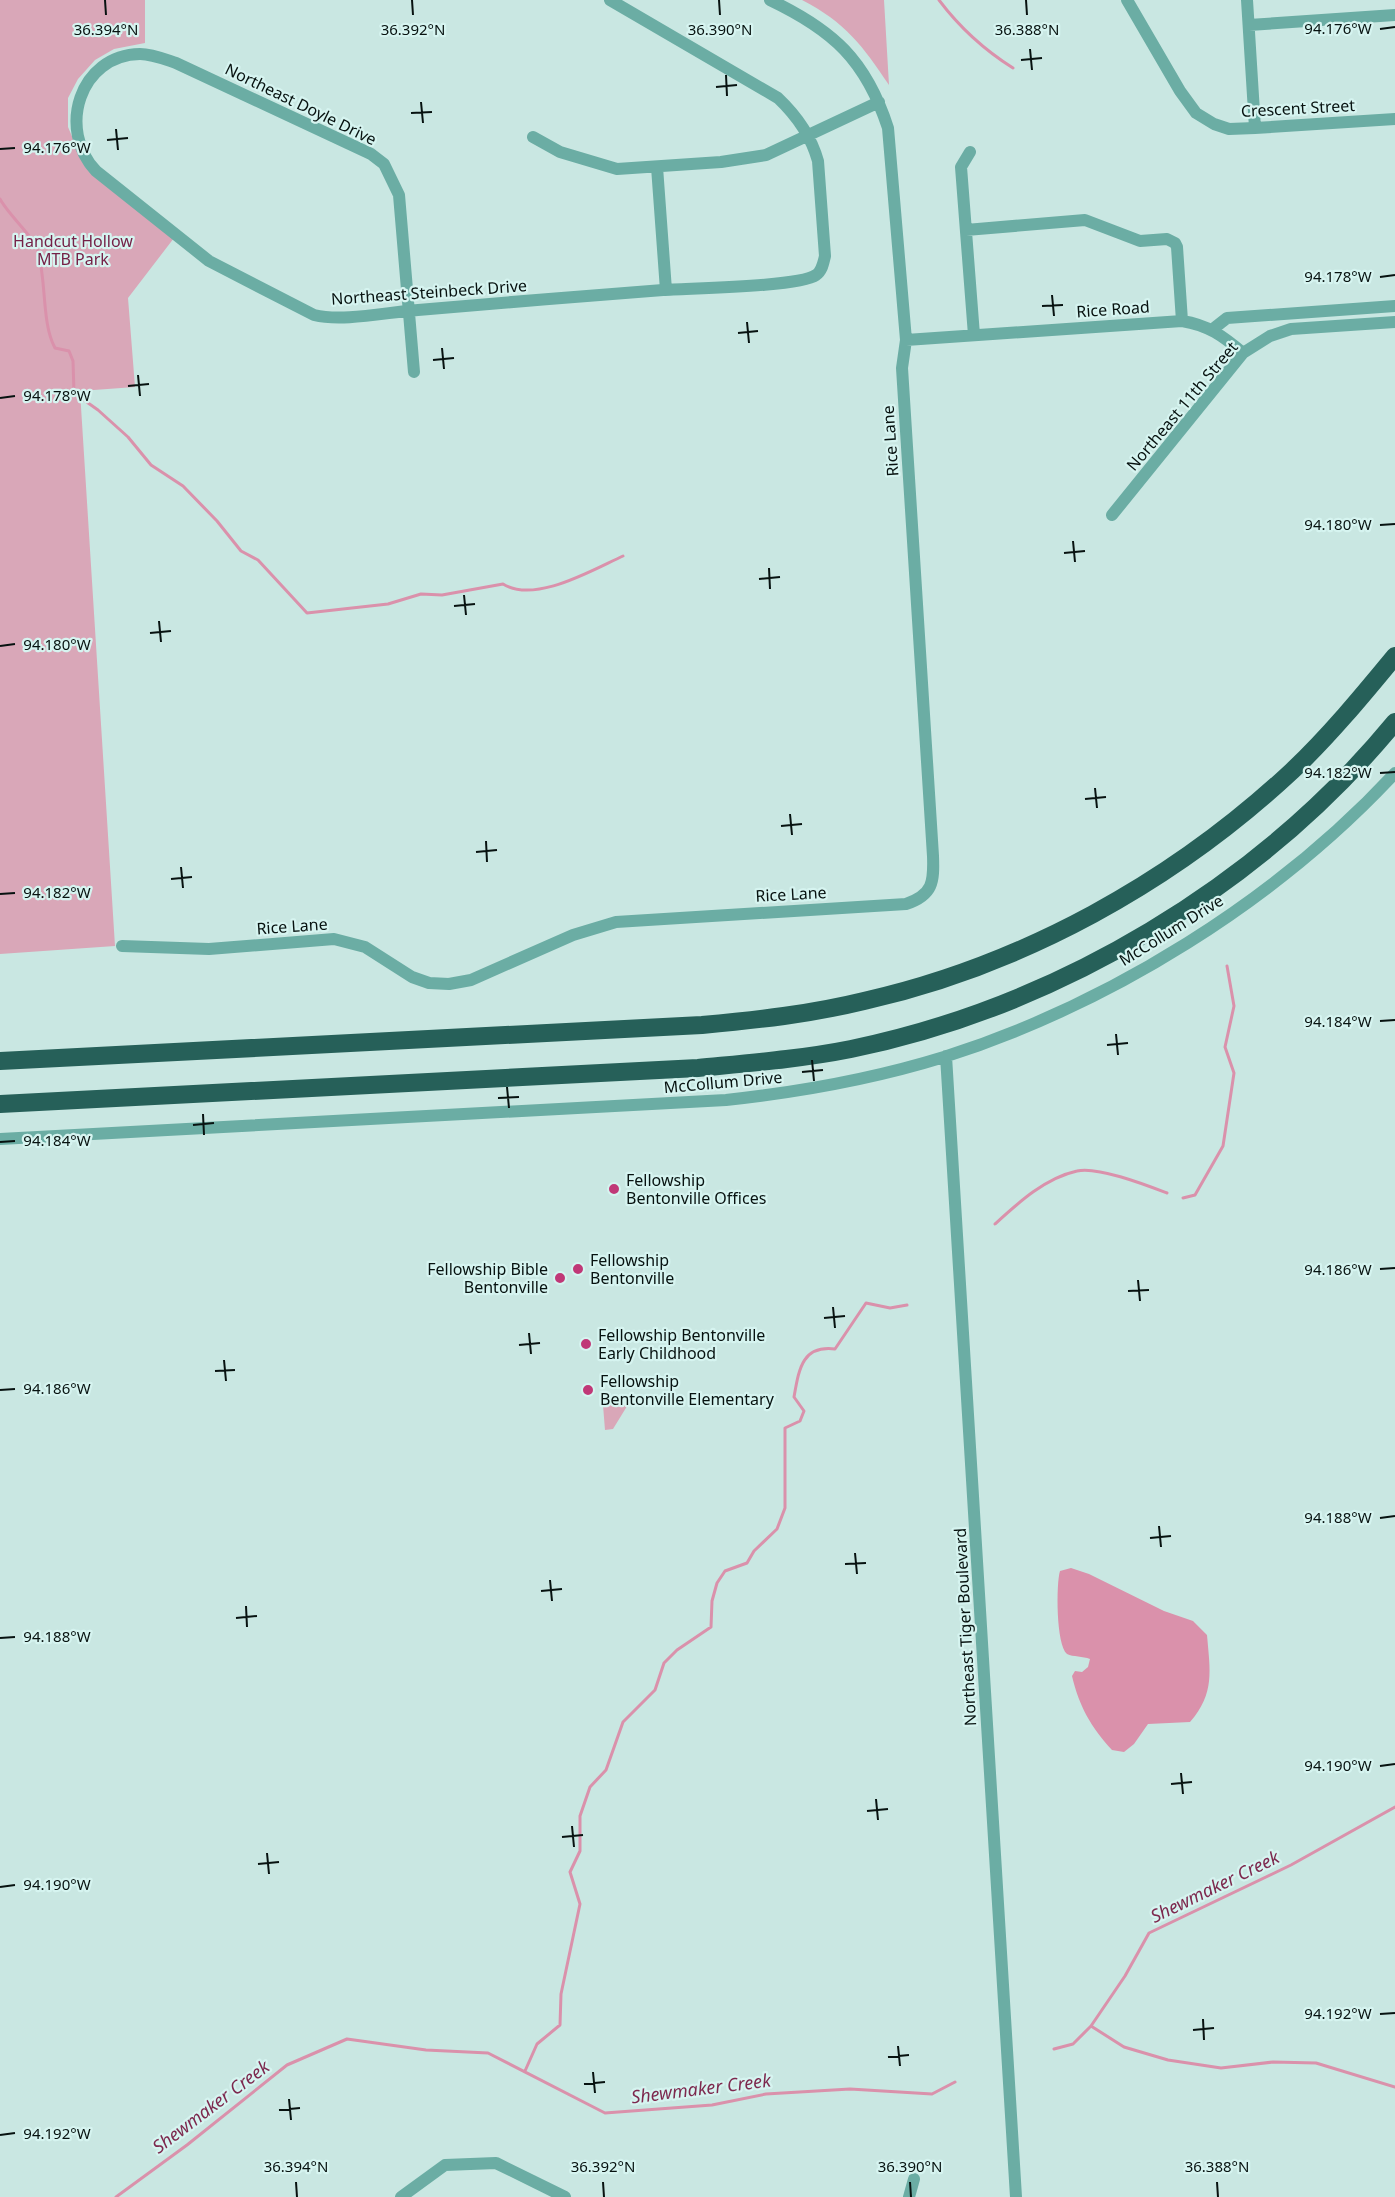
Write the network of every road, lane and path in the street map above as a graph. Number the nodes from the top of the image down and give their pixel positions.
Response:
1 (610, 0) edge
2 (770, 0) edge
3 (1126, 0) edge
4 (1247, 0) edge
5 (1395, 15) edge
6 (1249, 25) junction
7 (82, 92) joint
8 (879, 102) junction
9 (1395, 119) edge
10 (1255, 128) junction
11 (807, 135) junction
12 (532, 137) dead end
13 (970, 152) dead end
14 (657, 167) junction
15 (966, 230) junction
16 (666, 290) junction
17 (1395, 306) edge
18 (408, 311) junction
19 (1182, 321) junction
20 (1395, 322) edge
21 (1213, 329) junction
22 (974, 336) junction
23 (906, 340) junction
24 (1243, 352) junction
25 (414, 372) dead end
26 (1112, 515) dead end
27 (1395, 656) edge
28 (1395, 722) edge
29 (1395, 773) edge
30 (122, 946) dead end
31 (946, 1056) junction
32 (0, 1061) edge
33 (0, 1104) edge
34 (0, 1139) edge
35 (914, 2179) dead end
36 (401, 2197) edge
37 (566, 2197) edge
38 (909, 2197) edge
39 (1016, 2197) edge

1 - 11 street
2 - 8 street, Rice Lane
3 - 10 street, Crescent Street
4 - 6 street
5 - 6 street
6 - 10 street
7 - 18 street, Northeast Steinbeck Drive
7 - 18 street, Northeast Doyle Drive
8 - 11 street
8 - 23 street, Rice Lane
9 - 10 street, Crescent Street
11 - 14 street
11 - 16 street, Northeast Steinbeck Drive
12 - 14 street
13 - 15 street
14 - 16 street
15 - 19 street
15 - 22 street
16 - 18 street, Northeast Steinbeck Drive
17 - 21 street
18 - 25 street, Northeast Doyle Drive
19 - 21 street, Rice Road
19 - 22 street, Rice Road
20 - 24 street, Northeast 11th Street
21 - 24 street, Rice Road
22 - 23 street, Rice Road
23 - 30 street, Rice Lane
24 - 26 street, Northeast 11th Street
27 - 32 highway
28 - 33 highway
29 - 31 street, McCollum Drive
31 - 34 street, McCollum Drive
31 - 39 street, Northeast Tiger Boulevard
35 - 38 street
36 - 37 street

